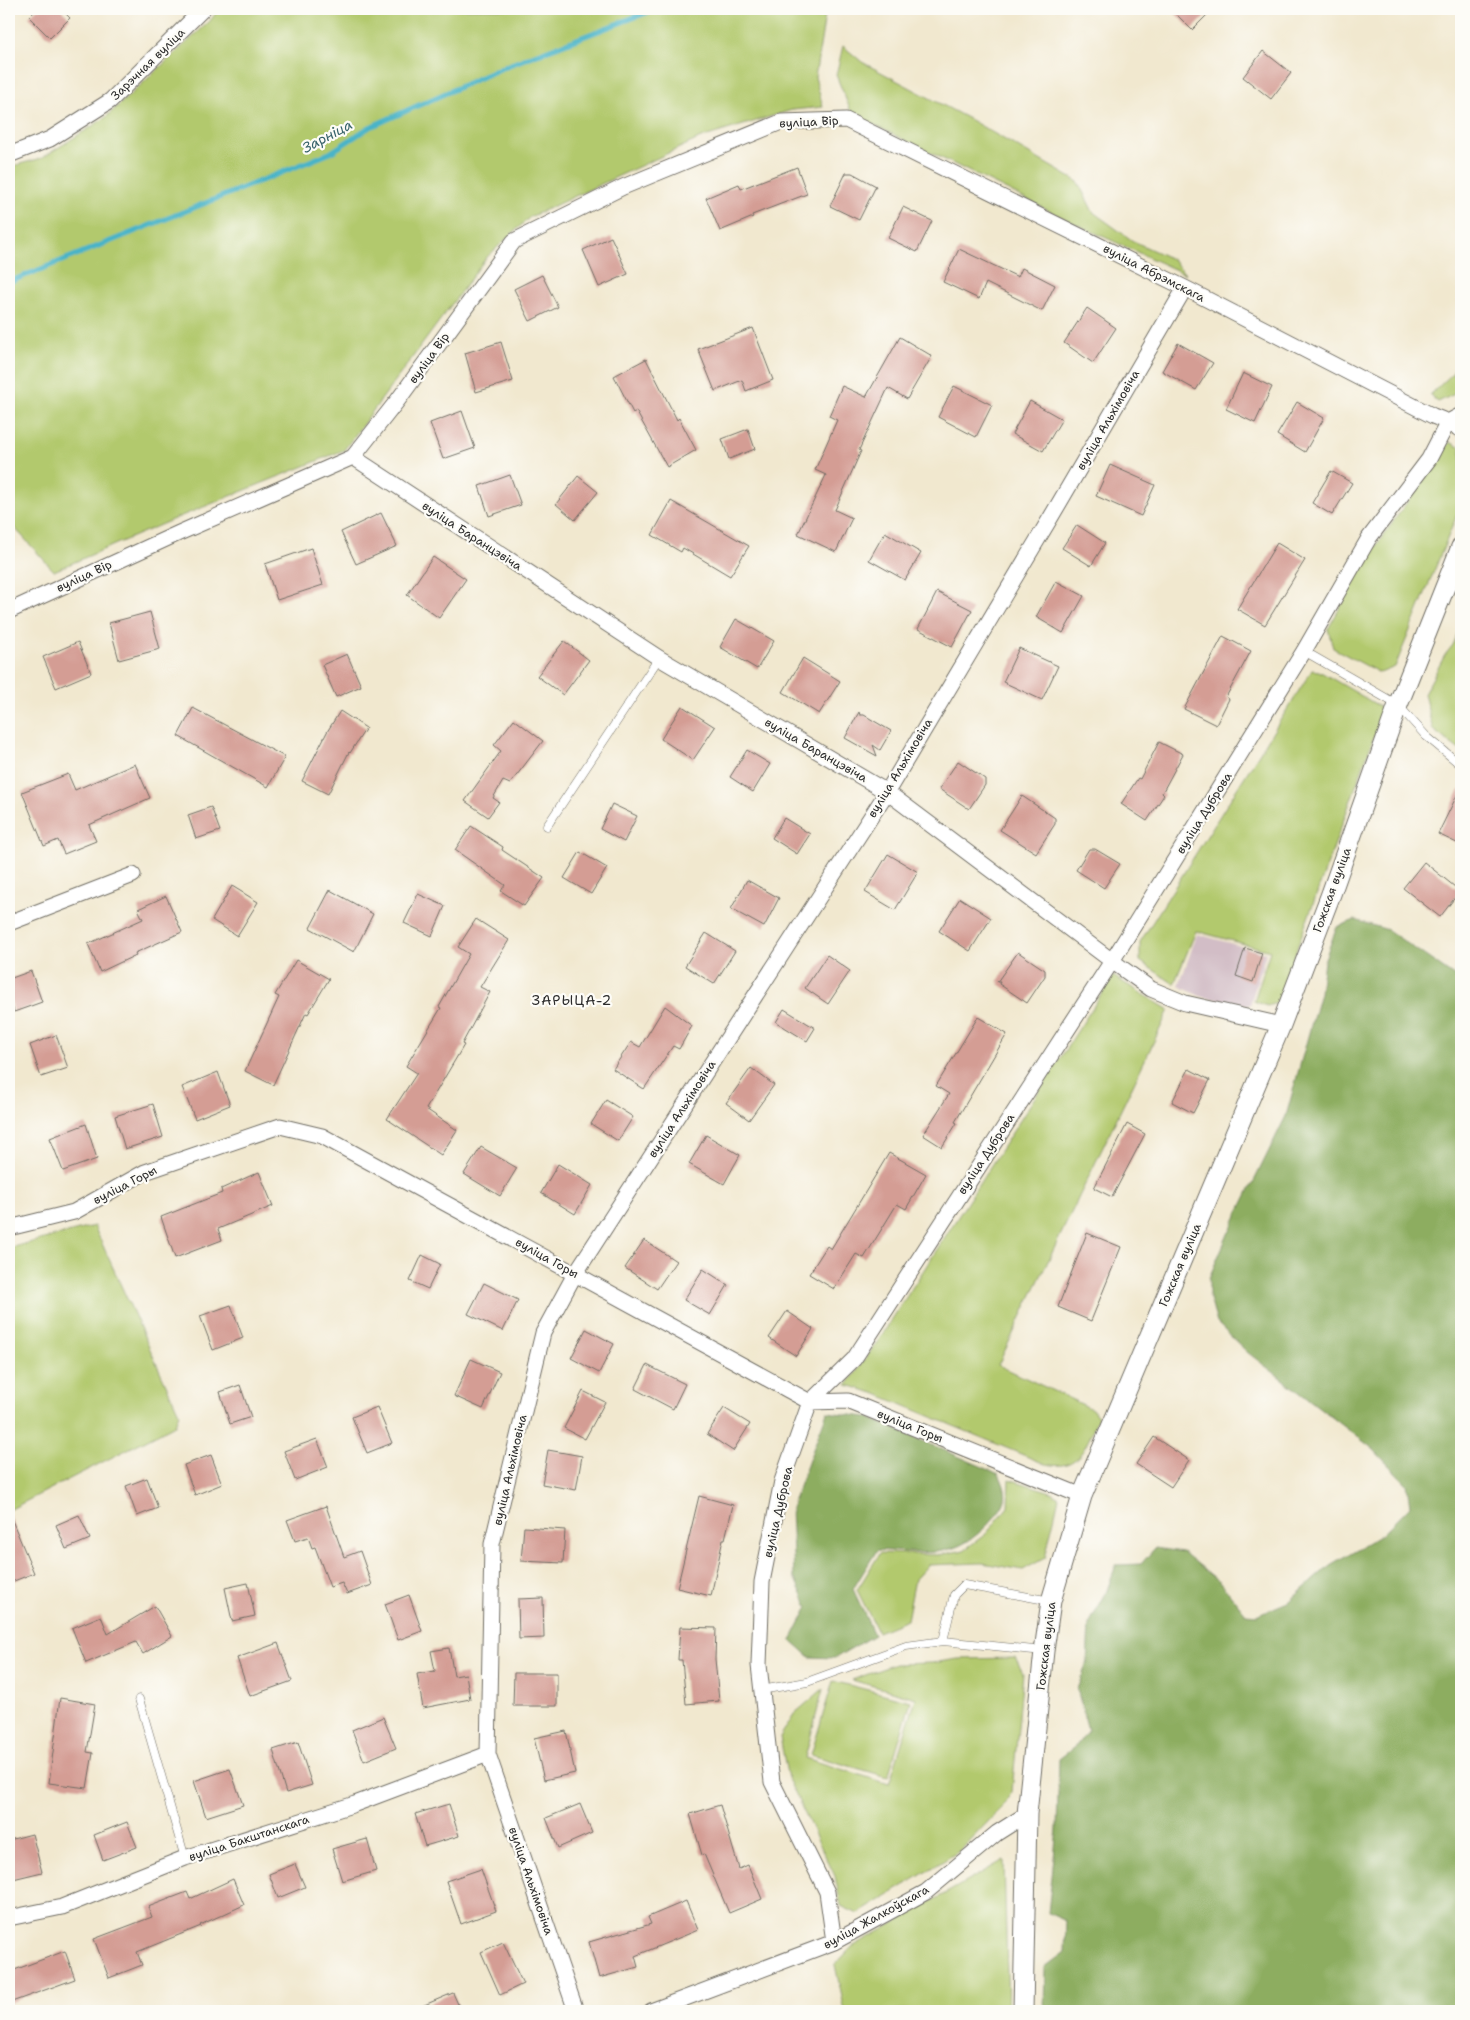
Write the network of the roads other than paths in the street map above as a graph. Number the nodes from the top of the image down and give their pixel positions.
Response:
1 (203, 9) edge
2 (846, 120) joint
3 (9, 155) edge
4 (1185, 288) junction
5 (1455, 418) edge
6 (1461, 430) edge
7 (353, 457) junction
8 (1461, 547) edge
9 (9, 611) edge
10 (1304, 651) junction
11 (659, 658) junction
12 (1398, 706) junction
13 (1461, 765) edge
14 (887, 792) junction
15 (547, 826) dead end
16 (133, 875) dead end
17 (9, 923) edge
18 (1112, 962) junction
19 (1281, 1025) junction
20 (9, 1228) edge
21 (575, 1274) junction
22 (810, 1402) junction
23 (1082, 1496) junction
24 (1051, 1602) junction
25 (943, 1641) junction
26 (1044, 1651) junction
27 (761, 1690) junction
28 (139, 1699) dead end
29 (488, 1754) junction
30 (1027, 1814) junction
31 (185, 1858) junction
32 (9, 1918) edge
33 (834, 1942) junction
34 (576, 2011) edge
35 (651, 2011) edge
36 (1023, 2011) edge

1 - 3 street, Зарэчная вуліца
2 - 4 street, вуліца Абрэмскага
2 - 7 street, вуліца Вір
4 - 5 street, вуліца Абрэмскага
4 - 14 street, вуліца Альхімовіча
5 - 6 street, вуліца Абрэмскага
5 - 10 street, вуліца Дуброва
7 - 9 street, вуліца Вір
7 - 11 street, вуліца Баранцэвіча
8 - 12 street, Гожская вуліца
10 - 12 lane
10 - 18 street, вуліца Дуброва
11 - 14 street, вуліца Баранцэвіча
11 - 15 lane
12 - 13 lane
12 - 19 street, Гожская вуліца
14 - 18 street, вуліца Баранцэвіча
14 - 21 street, вуліца Альхімовіча
16 - 17 street
18 - 19 street, вуліца Баранцэвіча
18 - 22 street, вуліца Дуброва
19 - 23 street, Гожская вуліца
20 - 21 street, вуліца Горы
21 - 22 street, вуліца Горы
21 - 29 street, вуліца Альхімовіча
22 - 23 street, вуліца Горы
22 - 27 street, вуліца Дуброва
23 - 24 street, Гожская вуліца
24 - 25 lane
24 - 26 street, Гожская вуліца
25 - 26 lane
25 - 27 lane
26 - 30 street, Гожская вуліца
27 - 33 street, вуліца Дуброва
28 - 31 lane
29 - 31 street, вуліца Бакштанскага
29 - 34 street, вуліца Альхімовіча
30 - 33 street, вуліца Жалкоўскага
30 - 36 street, Гожская вуліца
31 - 32 street, вуліца Бакштанскага
33 - 35 street, вуліца Жалкоўскага

